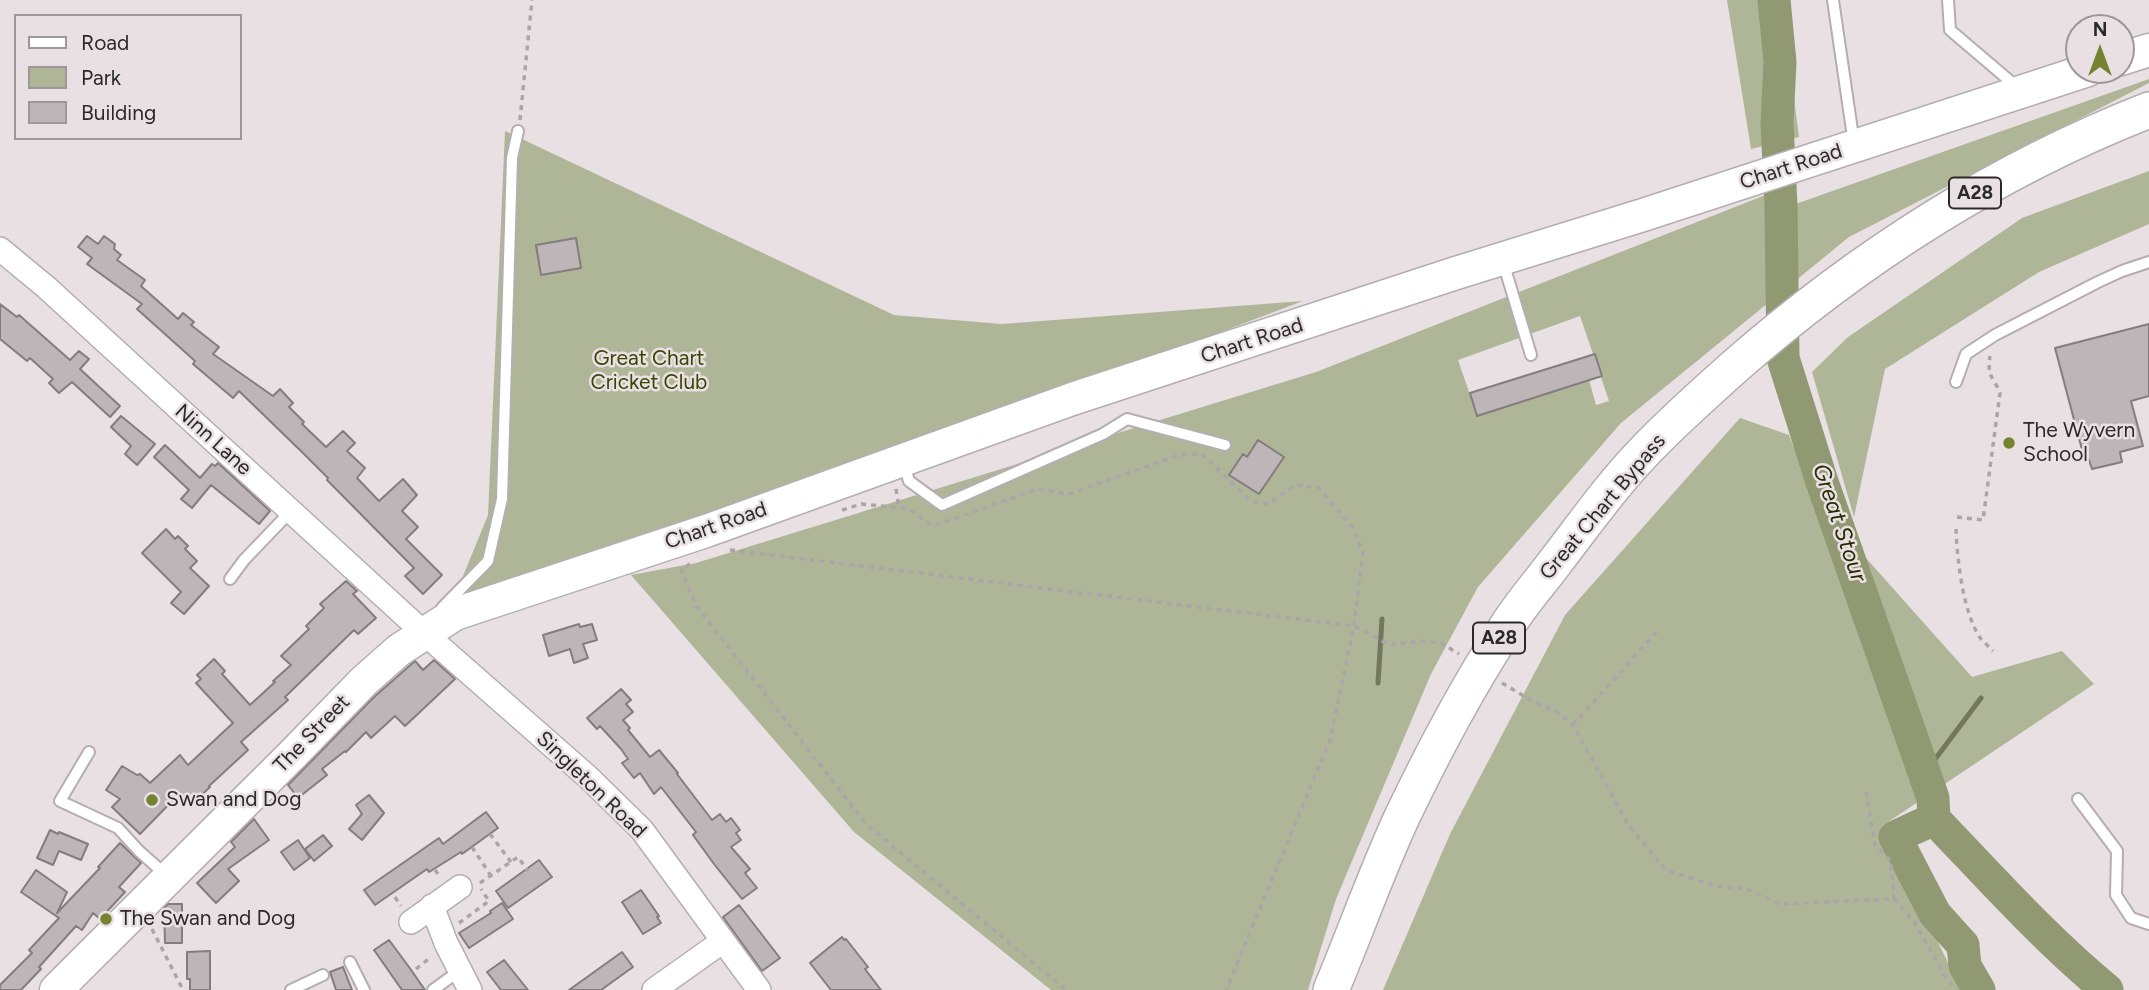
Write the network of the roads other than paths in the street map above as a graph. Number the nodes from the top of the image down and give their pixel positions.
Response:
1 (1833, 0) edge
2 (1948, 0) edge
3 (2065, 77) edge
4 (2022, 91) junction
5 (2149, 110) edge
6 (518, 131) road end
7 (1854, 147) junction
8 (0, 249) edge
9 (1503, 259) junction
10 (2147, 265) edge
11 (1531, 355) dead end
12 (1956, 382) dead end
13 (1225, 445) dead end
14 (903, 461) junction
15 (291, 511) junction
16 (230, 579) dead end
17 (424, 633) junction
18 (89, 752) dead end
19 (2078, 799) dead end
20 (168, 877) junction
21 (460, 887) dead end
22 (432, 906) junction
23 (411, 922) dead end
24 (2149, 924) edge
25 (723, 941) junction
26 (349, 962) dead end
27 (323, 975) dead end
28 (465, 980) edge
29 (56, 990) edge
30 (291, 990) edge
31 (364, 990) edge
32 (433, 990) edge
33 (654, 990) edge
34 (760, 990) edge
35 (1332, 990) edge

1 - 7 lane
2 - 4 lane
3 - 4 street, Chart Road
4 - 7 street, Chart Road
5 - 35 main road, Great Chart Bypass / A28
6 - 17 lane
7 - 9 street, Chart Road
8 - 15 street, Ninn Lane
9 - 11 lane
9 - 14 street, Chart Road
10 - 12 lane
13 - 14 lane
14 - 17 street, Chart Road
15 - 16 lane
15 - 17 street, Ninn Lane
17 - 20 street, The Street
17 - 25 street, Singleton Road
18 - 20 lane
19 - 24 lane
20 - 29 street, The Street
21 - 22 street
22 - 23 street
22 - 28 street
25 - 33 street
25 - 34 street, Singleton Road
26 - 31 lane
27 - 30 lane
28 - 32 lane

